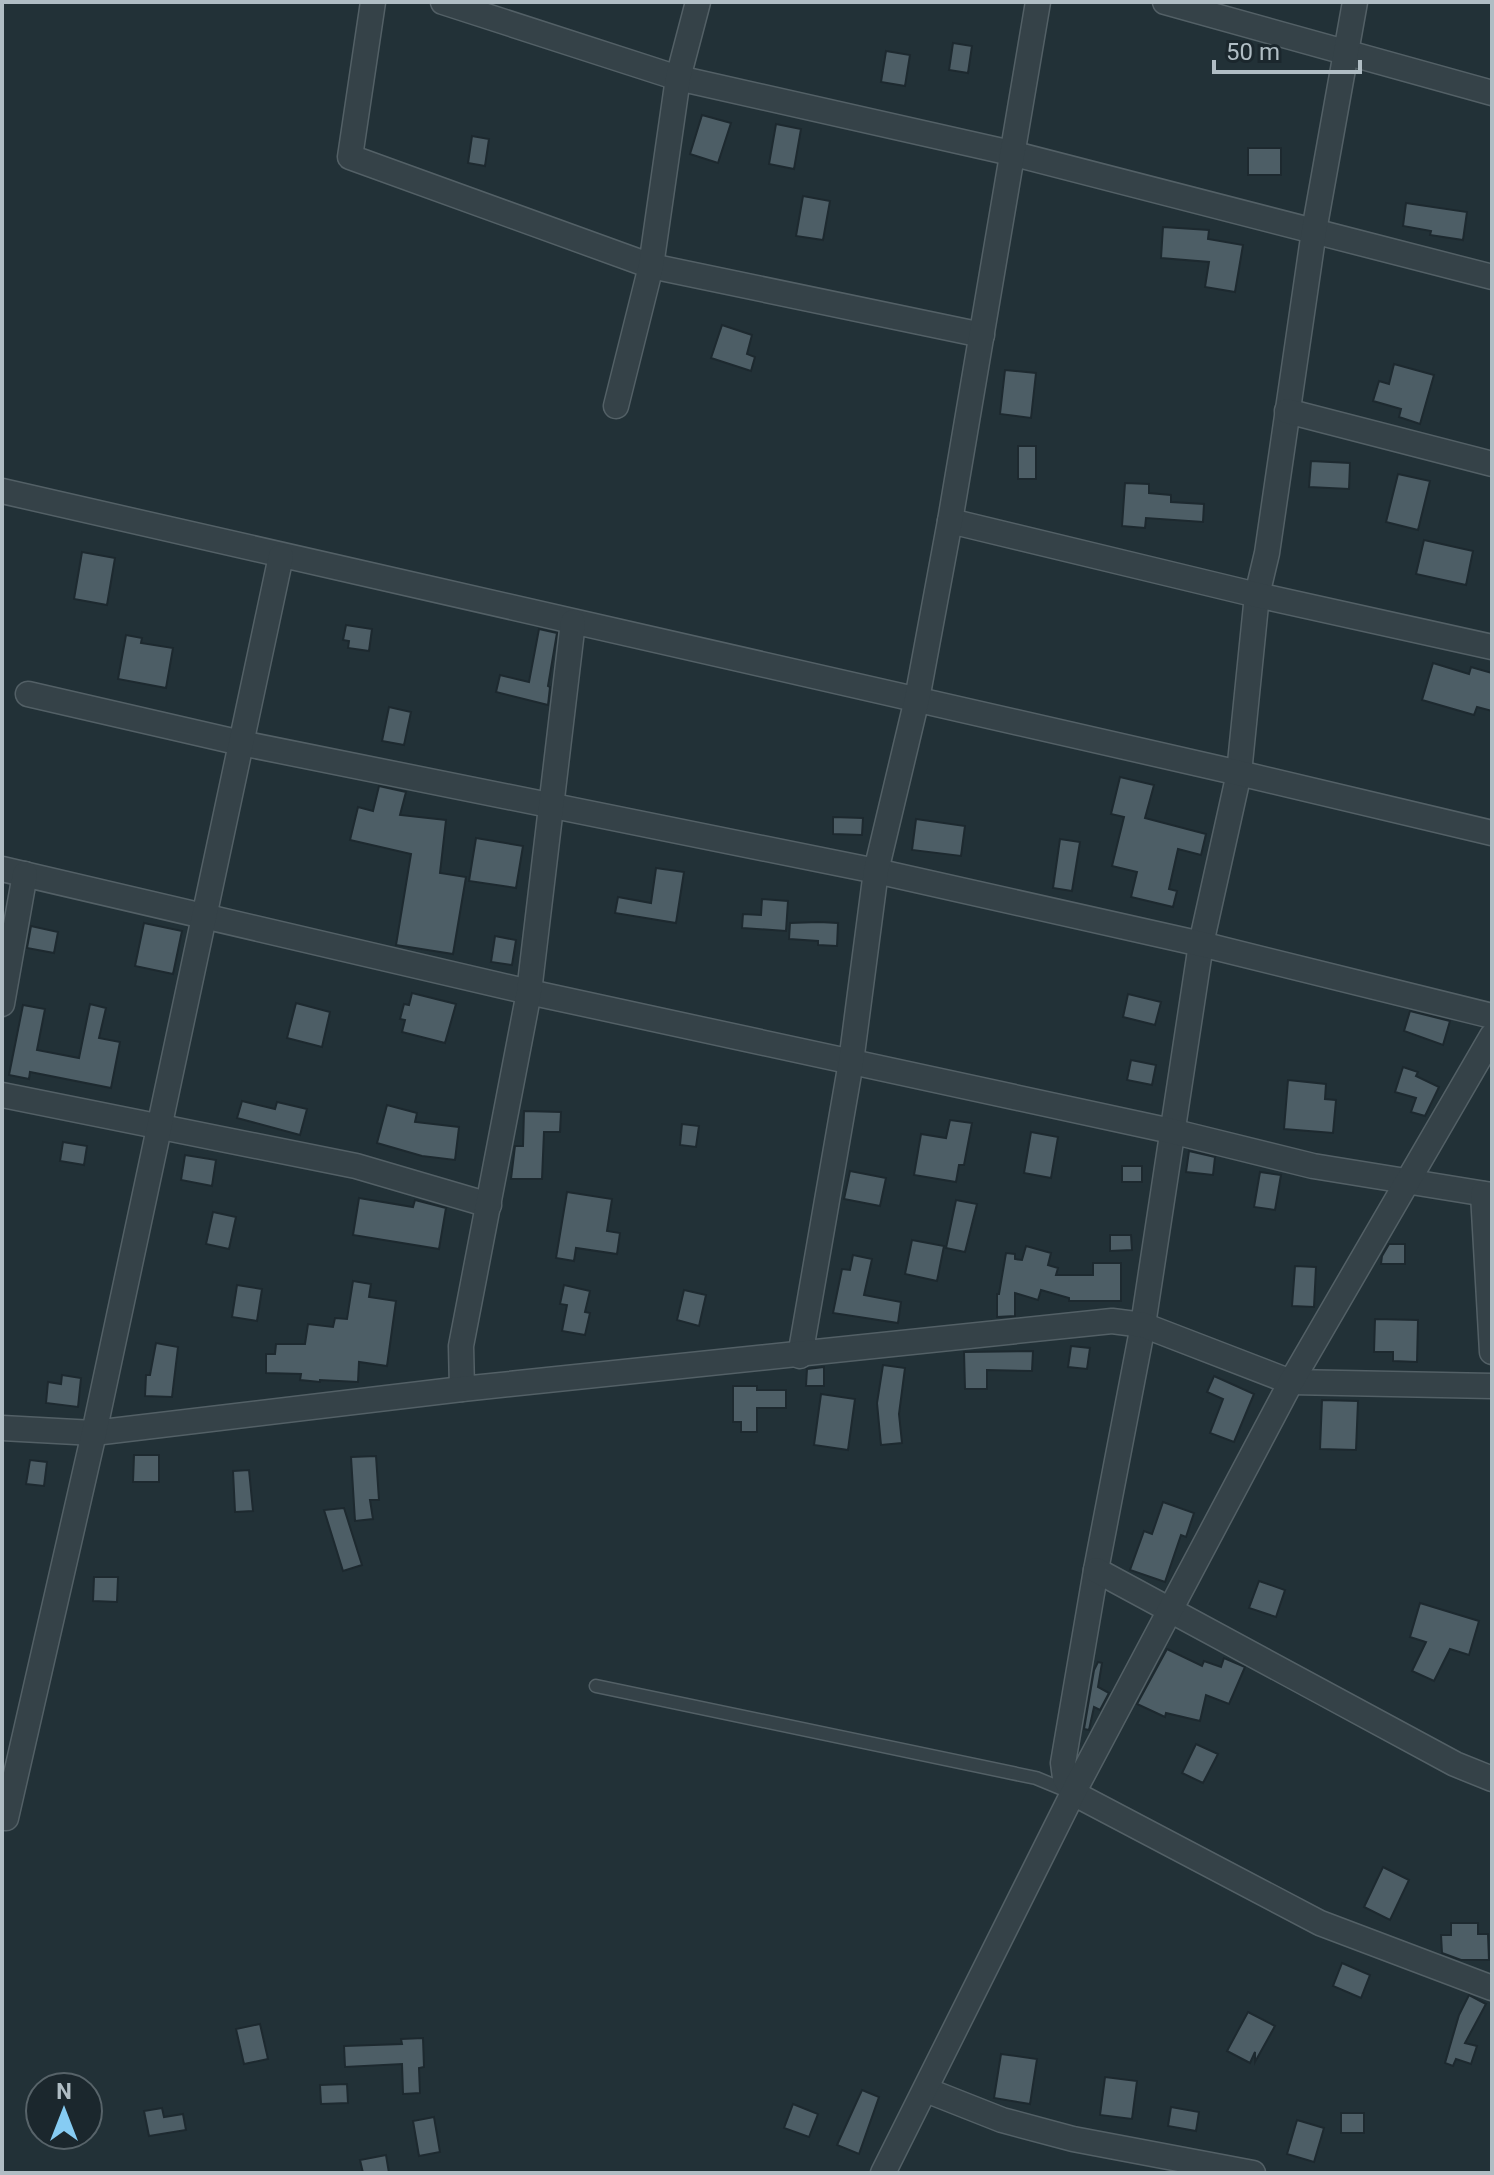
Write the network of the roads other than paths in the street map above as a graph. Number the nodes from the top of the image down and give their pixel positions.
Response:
1 (373, 2) edge
2 (443, 2) edge
3 (698, 2) edge
4 (1038, 2) edge
5 (1165, 2) edge
6 (1355, 2) edge
7 (1344, 54) junction
8 (678, 78) junction
9 (1492, 93) edge
10 (1011, 153) junction
11 (1314, 231) junction
12 (651, 266) junction
13 (1492, 277) edge
14 (982, 335) junction
15 (616, 406) dead end
16 (1287, 411) junction
17 (1492, 464) edge
18 (2, 491) edge
19 (950, 521) junction
20 (281, 556) junction
21 (1257, 595) junction
22 (573, 622) junction
23 (1492, 647) edge
24 (28, 694) dead end
25 (917, 699) junction
26 (241, 743) junction
27 (1239, 773) junction
28 (553, 806) junction
29 (1492, 833) edge
30 (876, 871) junction
31 (14, 872) edge
32 (204, 918) junction
33 (1201, 944) junction
34 (529, 992) junction
35 (2, 1004) edge
36 (1492, 1016) edge
37 (1492, 1036) edge
38 (851, 1062) junction
39 (2, 1095) edge
40 (159, 1127) junction
41 (1171, 1131) junction
42 (1406, 1183) junction
43 (1488, 1194) edge
44 (489, 1205) junction
45 (1143, 1325) junction
46 (1492, 1352) edge
47 (800, 1356) junction
48 (1291, 1382) junction
49 (1492, 1386) edge
50 (462, 1389) junction
51 (2, 1428) edge
52 (94, 1433) junction
53 (1096, 1570) junction
54 (1170, 1609) junction
55 (596, 1686) dead end
56 (1492, 1779) edge
57 (1073, 1793) junction
58 (6, 1818) dead end
59 (1492, 1988) edge
60 (926, 2090) junction
61 (883, 2173) edge
62 (1253, 2173) edge

1 - 12 street
2 - 8 street
3 - 8 street
4 - 10 street
5 - 7 street
6 - 7 street
7 - 9 street
7 - 11 street
8 - 10 street
8 - 12 street
10 - 11 street
10 - 14 street
11 - 13 street
11 - 16 street
12 - 14 street
12 - 15 street
14 - 19 street
16 - 17 street
16 - 21 street
18 - 20 street
19 - 21 street
19 - 25 street
20 - 22 street
20 - 26 street
21 - 23 street
21 - 27 street
22 - 25 street
22 - 28 street
24 - 26 street
25 - 27 street
25 - 30 street
26 - 28 street
26 - 32 street
27 - 29 street
27 - 33 street
28 - 30 street
28 - 34 street
30 - 33 street
30 - 38 street
31 - 32 street
31 - 35 street
32 - 34 street
32 - 40 street
33 - 36 street
33 - 41 street
34 - 38 street
34 - 44 street
37 - 42 street
38 - 41 street
38 - 47 street
39 - 40 street
40 - 44 street
40 - 52 street
41 - 42 street
41 - 45 street
42 - 43 street
42 - 48 street
43 - 46 street
44 - 50 street
45 - 47 street
45 - 48 street
45 - 53 street
47 - 50 street
48 - 49 street
48 - 54 street
50 - 52 street
51 - 52 street
52 - 58 street
53 - 54 street
53 - 57 street
54 - 56 street
54 - 57 street
55 - 57 lane
57 - 59 street
57 - 60 street
60 - 61 street
60 - 62 street

